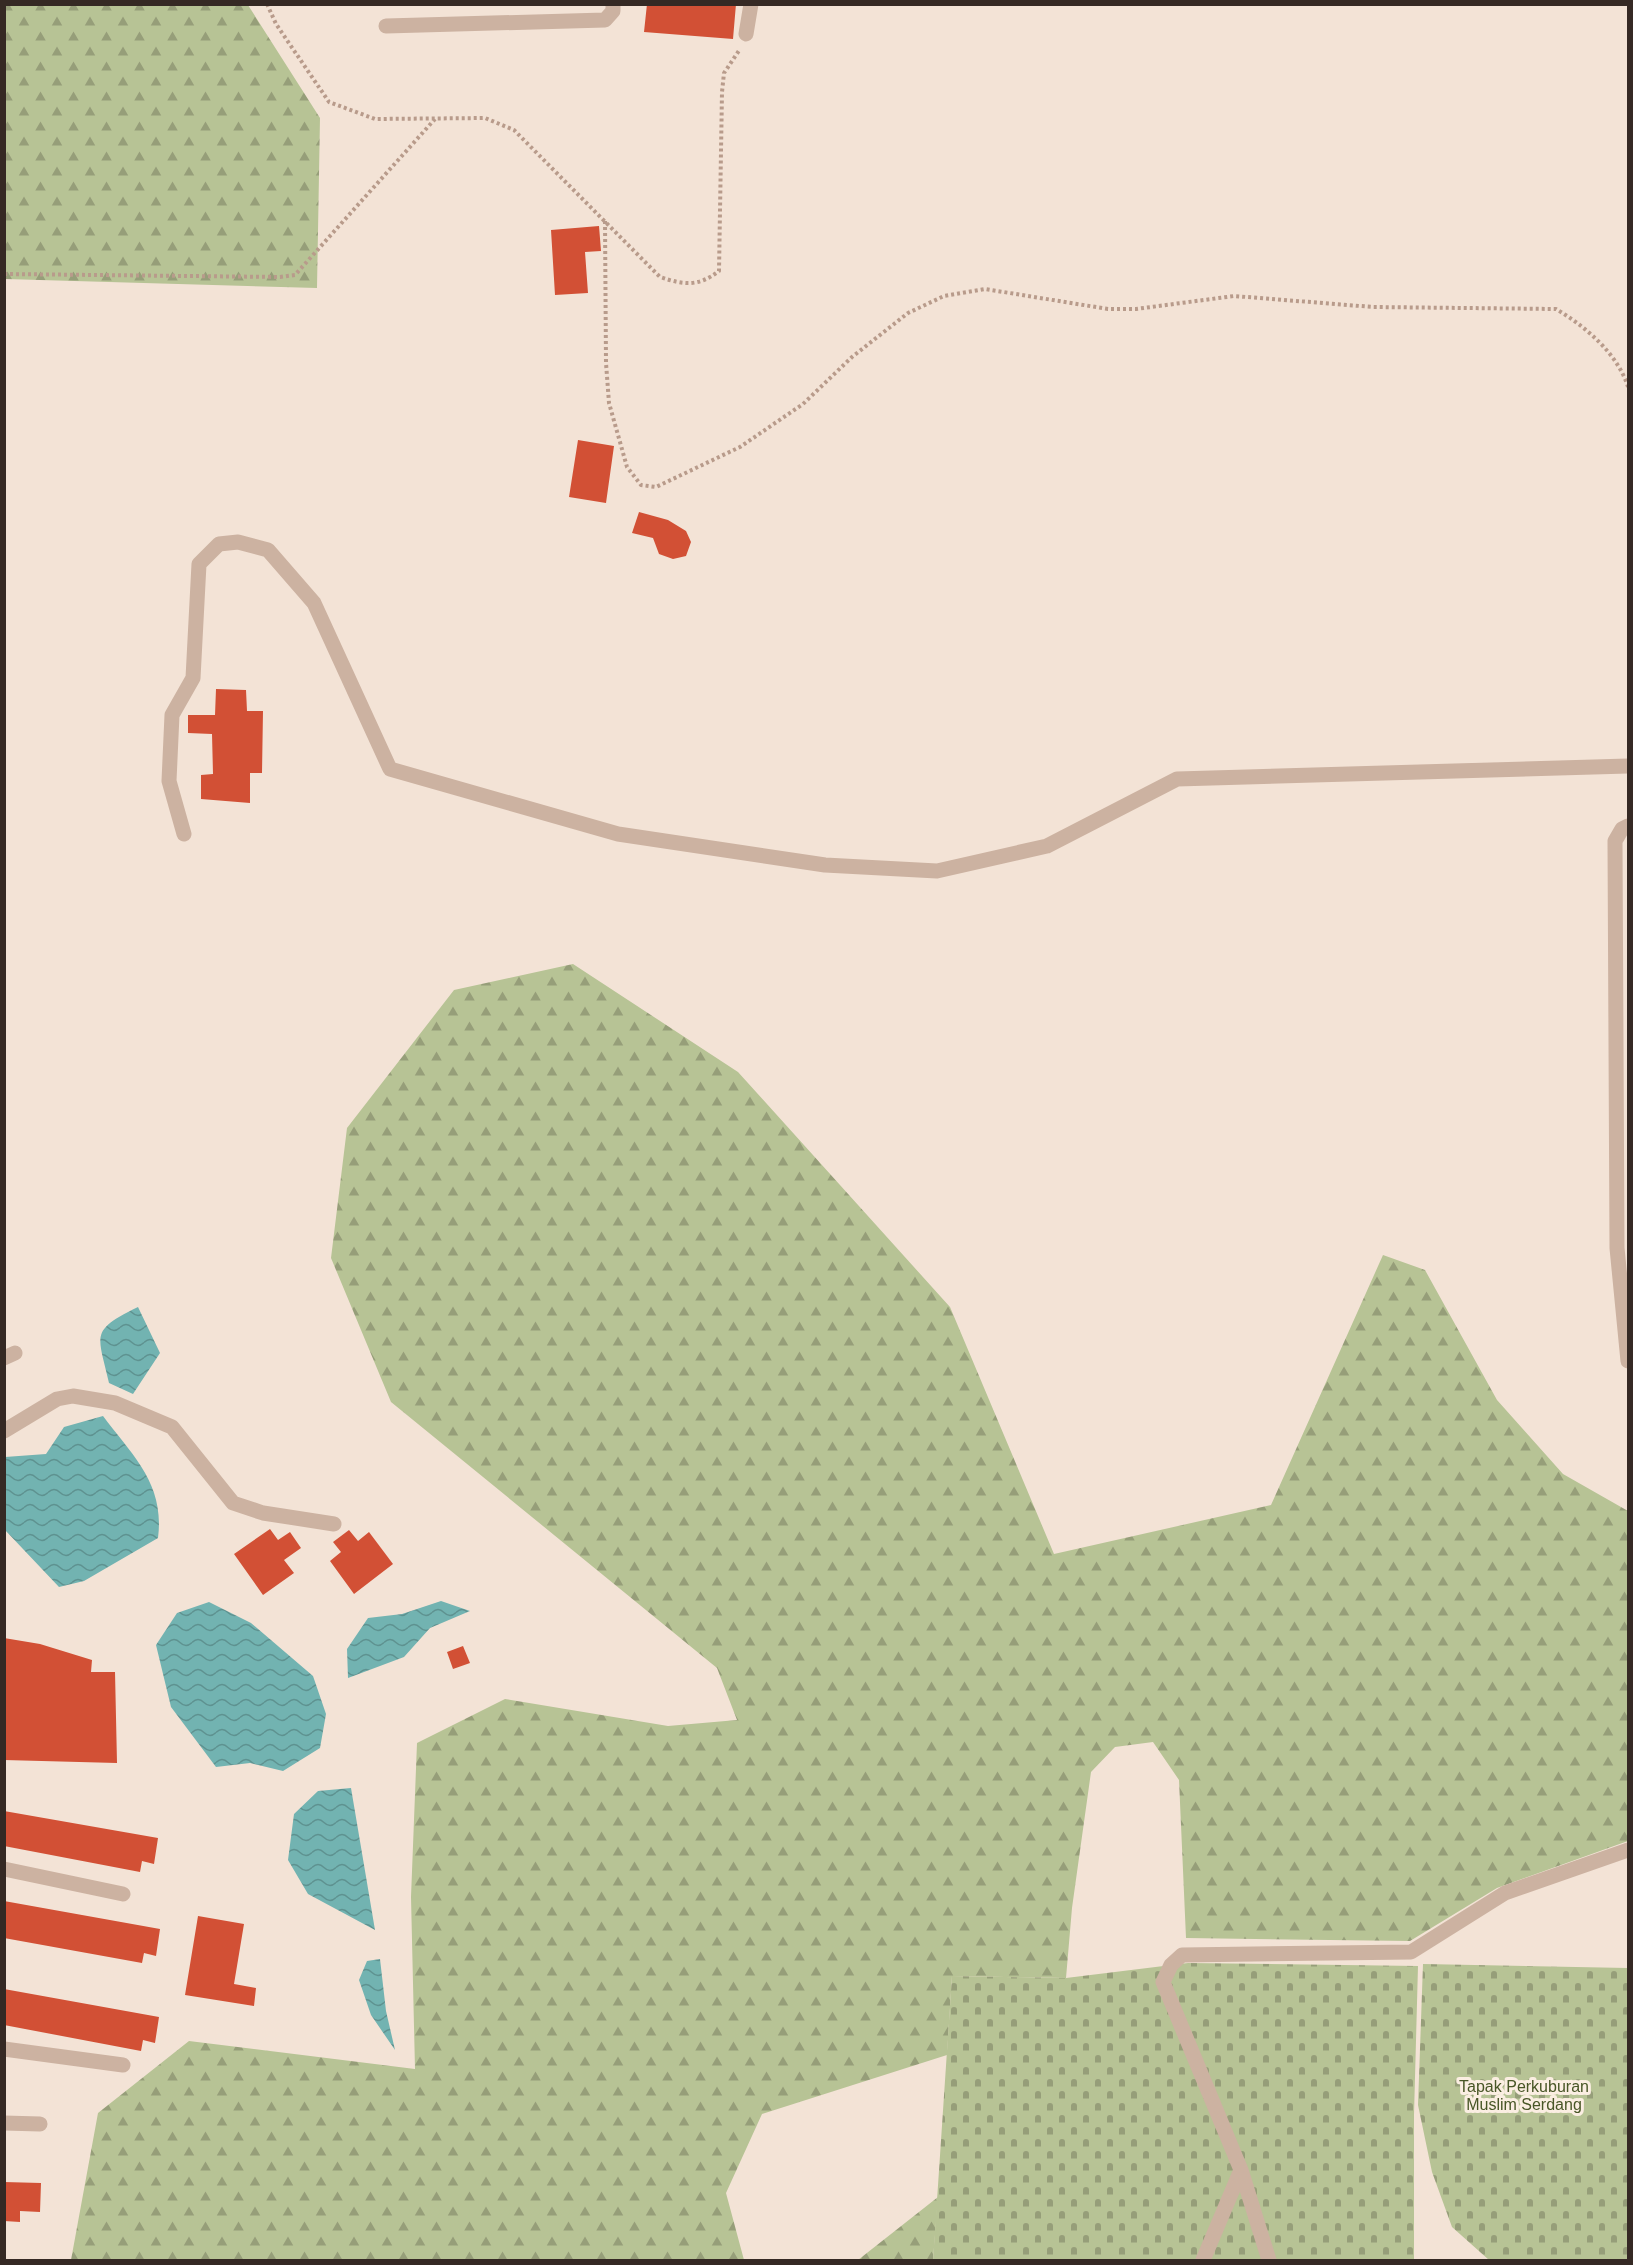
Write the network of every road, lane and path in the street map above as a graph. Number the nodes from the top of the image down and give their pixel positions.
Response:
1 (267, 4) edge
2 (614, 4) edge
3 (752, 4) edge
4 (386, 26) dead end
5 (746, 34) joint
6 (436, 118) junction
7 (605, 221) junction
8 (4, 274) edge
9 (1629, 387) edge
10 (1629, 766) edge
11 (1629, 826) edge
12 (184, 834) dead end
13 (1629, 1360) edge
14 (4, 1431) edge
15 (334, 1524) dead end
16 (1629, 1850) edge
17 (4, 1869) edge
18 (123, 1894) dead end
19 (4, 2049) edge
20 (123, 2065) dead end
21 (4, 2123) edge
22 (40, 2124) dead end
23 (1241, 2170) junction
24 (1203, 2260) edge
25 (1269, 2260) edge

1 - 6 path
2 - 4 street
3 - 5 street
5 - 7 path
6 - 7 path
6 - 8 path
7 - 9 path
10 - 12 street
11 - 13 street
14 - 15 street
16 - 23 street
17 - 18 street
19 - 20 street
21 - 22 street
23 - 24 street
23 - 25 street

